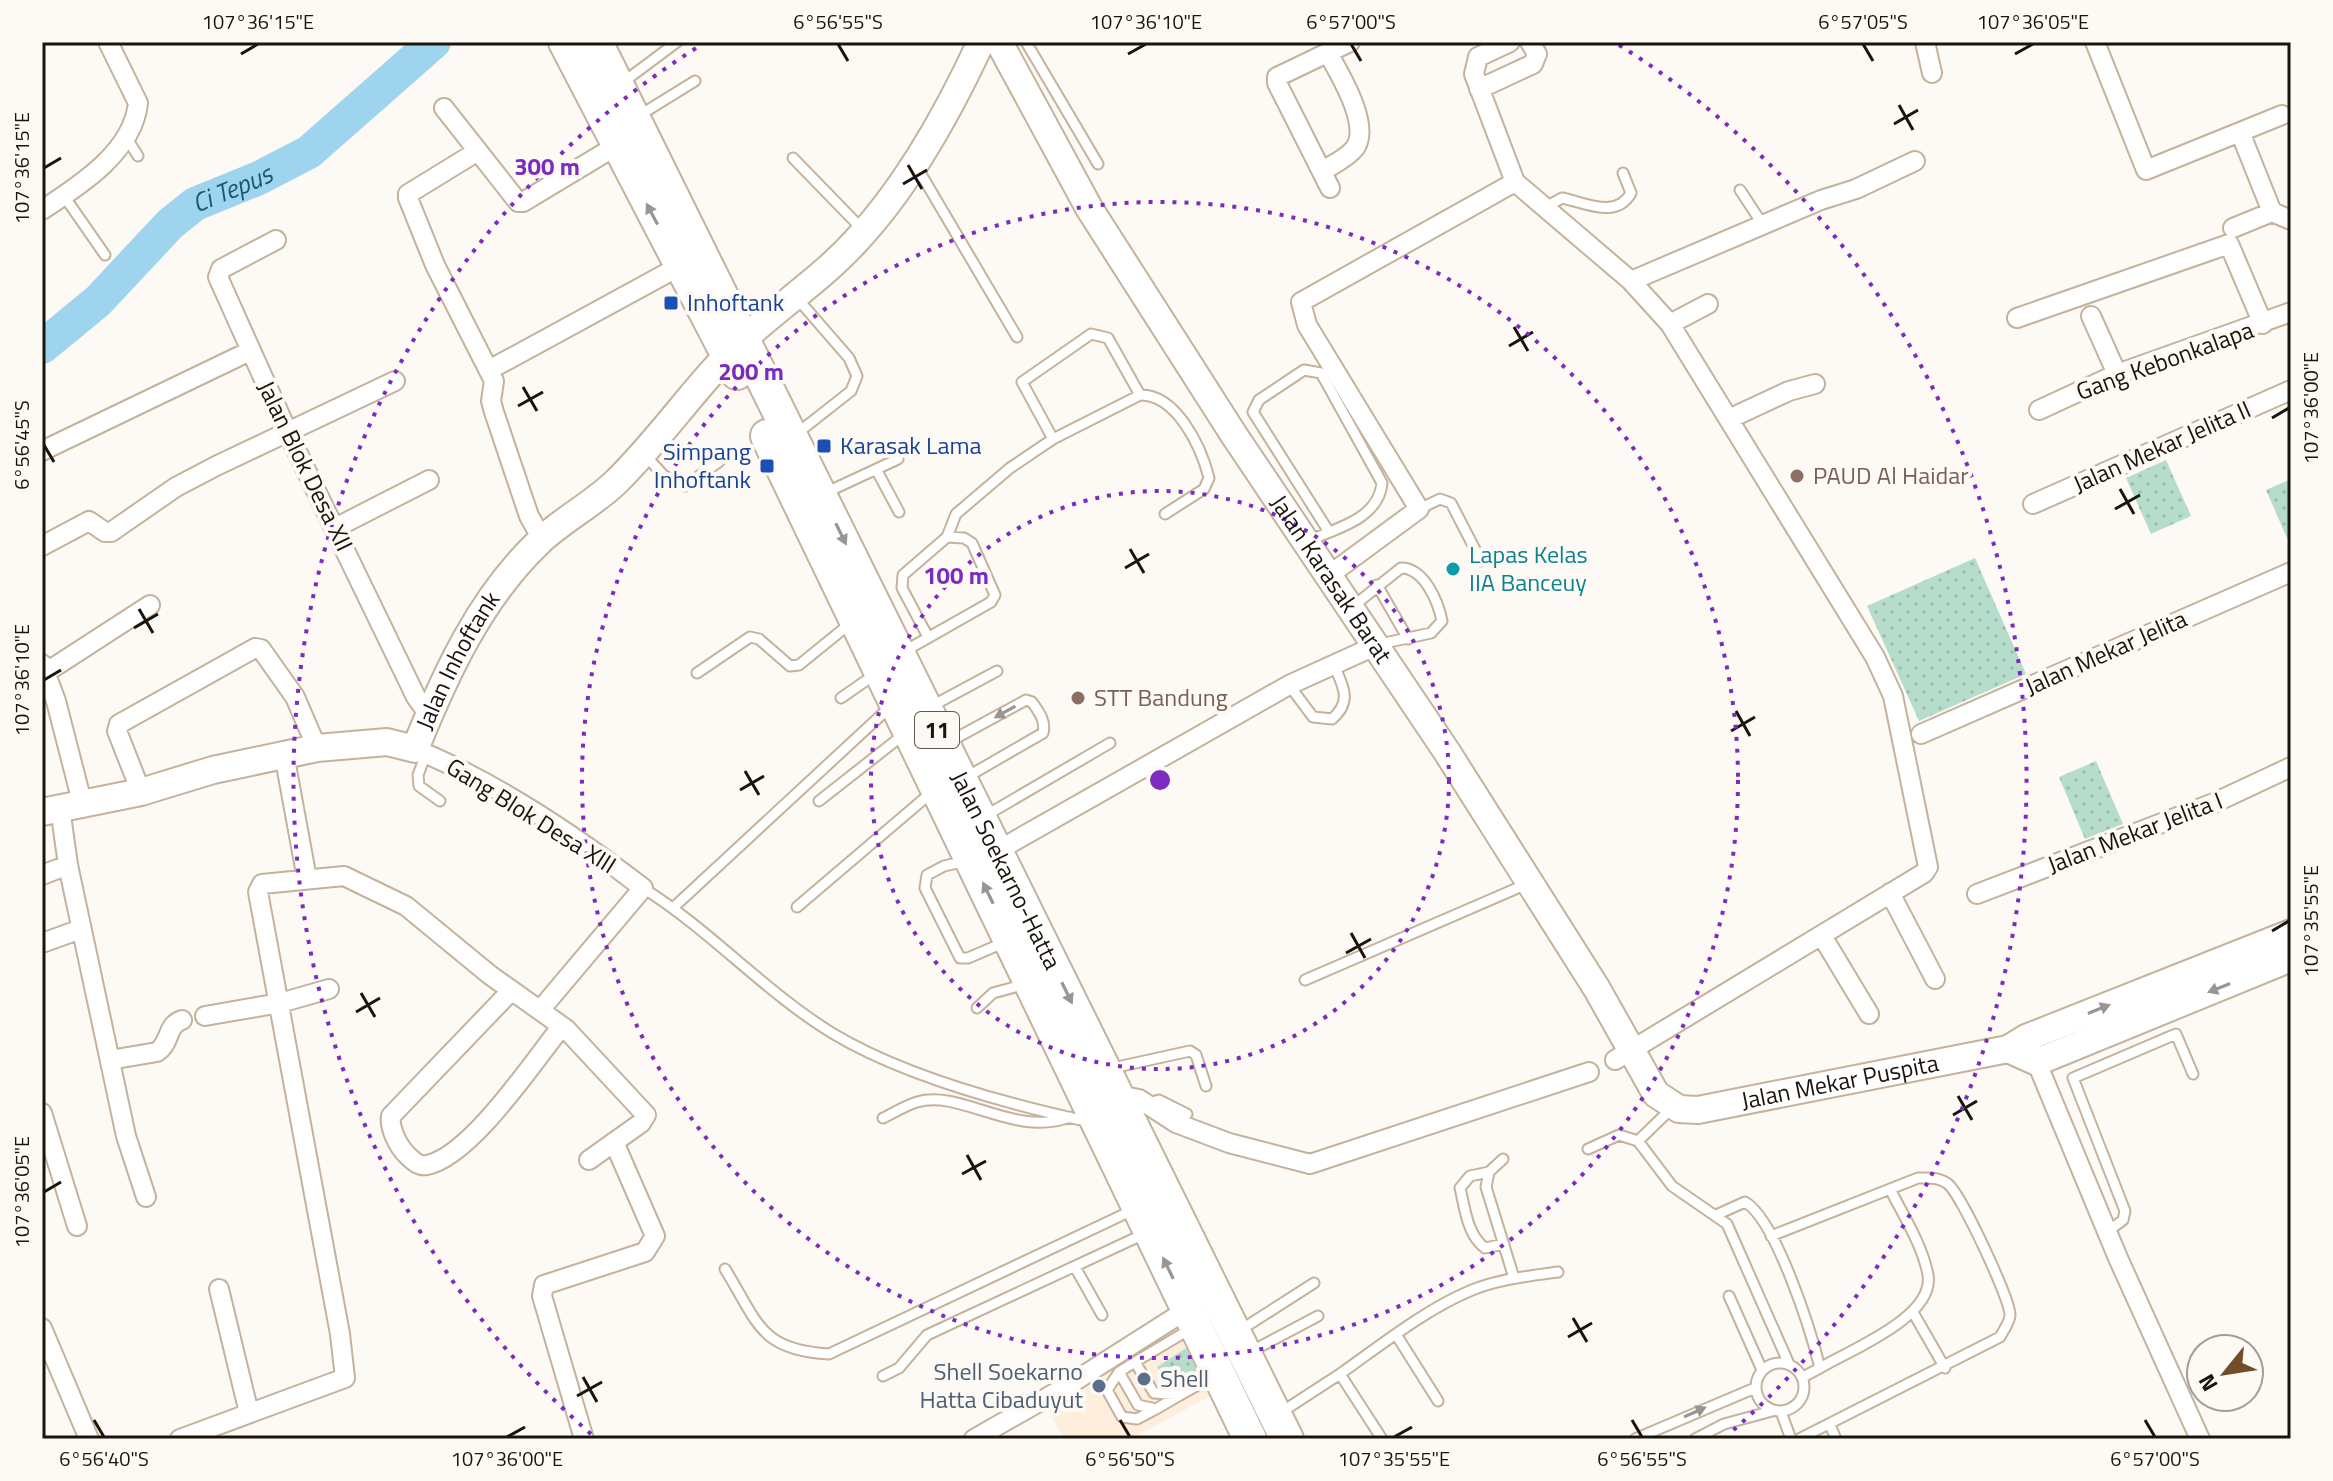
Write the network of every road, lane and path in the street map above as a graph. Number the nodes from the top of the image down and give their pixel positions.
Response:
1 (108, 42) edge
2 (565, 42) edge
3 (596, 42) edge
4 (677, 42) edge
5 (981, 42) edge
6 (999, 42) edge
7 (1026, 42) edge
8 (1350, 42) edge
9 (1510, 42) edge
10 (1530, 42) edge
11 (1925, 42) edge
12 (2095, 42) edge
13 (1328, 53) junction
14 (1932, 73) dead end
15 (695, 81) dead end
16 (617, 86) junction
17 (1479, 89) junction
18 (444, 108) dead end
19 (2282, 115) dead end
20 (624, 132) junction
21 (2240, 132) junction
22 (126, 137) junction
23 (478, 151) junction
24 (138, 156) dead end
25 (793, 158) dead end
26 (1915, 161) dead end
27 (914, 163) junction
28 (1098, 164) dead end
29 (1324, 170) junction
30 (1623, 173) dead end
31 (1515, 182) junction
32 (1330, 188) dead end
33 (1740, 190) dead end
34 (64, 196) junction
35 (1544, 208) junction
36 (42, 210) edge
37 (2272, 212) junction
38 (2291, 220) edge
39 (1763, 225) junction
40 (2233, 228) dead end
41 (865, 231) junction
42 (276, 240) dead end
43 (105, 255) dead end
44 (680, 266) junction
45 (1631, 281) junction
46 (796, 297) junction
47 (1708, 304) dead end
48 (2291, 312) edge
49 (2091, 316) dead end
50 (2017, 318) dead end
51 (1670, 324) junction
52 (2263, 324) junction
53 (1017, 337) dead end
54 (736, 348) junction
55 (250, 351) junction
56 (489, 370) junction
57 (2117, 374) junction
58 (395, 381) dead end
59 (1815, 384) dead end
60 (2291, 390) edge
61 (1140, 395) junction
62 (2039, 410) dead end
63 (1731, 418) junction
64 (1246, 427) junction
65 (288, 433) junction
66 (792, 437) junction
67 (1053, 439) junction
68 (42, 451) edge
69 (642, 452) junction
70 (898, 459) dead end
71 (720, 461) dead end
72 (877, 471) junction
73 (429, 480) dead end
74 (821, 494) junction
75 (2033, 504) dead end
76 (1419, 509) junction
77 (899, 512) dead end
78 (1165, 514) dead end
79 (335, 528) junction
80 (1329, 532) junction
81 (947, 537) junction
82 (542, 539) junction
83 (1305, 542) junction
84 (42, 546) edge
85 (1481, 561) dead end
86 (2291, 572) edge
87 (1328, 576) junction
88 (1377, 585) junction
89 (150, 605) dead end
90 (1352, 607) junction
91 (855, 619) junction
92 (928, 637) junction
93 (1408, 639) junction
94 (1377, 645) junction
95 (890, 662) junction
96 (1333, 663) junction
97 (44, 668) edge
98 (997, 671) dead end
99 (697, 673) dead end
100 (1289, 685) junction
101 (841, 698) dead end
102 (910, 714) junction
103 (429, 715) junction
104 (1921, 734) dead end
105 (1110, 743) dead end
106 (944, 744) junction
107 (317, 748) junction
108 (421, 752) junction
109 (284, 754) junction
110 (2291, 767) edge
111 (949, 784) junction
112 (141, 792) junction
113 (440, 801) dead end
114 (819, 801) dead end
115 (62, 812) edge
116 (981, 818) junction
117 (984, 856) junction
118 (68, 865) junction
119 (42, 875) edge
120 (307, 879) junction
121 (1531, 882) junction
122 (643, 888) junction
123 (1890, 893) junction
124 (1977, 894) dead end
125 (674, 907) junction
126 (797, 907) dead end
127 (81, 929) junction
128 (2291, 933) edge
129 (1822, 936) junction
130 (1010, 939) junction
131 (42, 943) edge
132 (2291, 958) edge
133 (1935, 979) dead end
134 (1305, 980) dead end
135 (1031, 983) junction
136 (329, 989) dead end
137 (511, 991) junction
138 (280, 1003) junction
139 (977, 1008) dead end
140 (541, 1009) junction
141 (1869, 1014) dead end
142 (205, 1016) dead end
143 (182, 1020) dead end
144 (562, 1026) junction
145 (2121, 1027) junction
146 (2024, 1049) junction
147 (2131, 1053) junction
148 (1624, 1056) junction
149 (110, 1060) junction
150 (1589, 1072) dead end
151 (2193, 1074) dead end
152 (1206, 1086) dead end
153 (1106, 1105) junction
154 (1673, 1107) junction
155 (42, 1113) edge
156 (1187, 1114) dead end
157 (883, 1118) dead end
158 (1638, 1141) junction
159 (614, 1142) junction
160 (1588, 1149) dead end
161 (1503, 1159) dead end
162 (589, 1160) dead end
163 (1489, 1172) junction
164 (1890, 1189) junction
165 (146, 1197) dead end
166 (1716, 1215) junction
167 (1145, 1219) junction
168 (77, 1226) dead end
169 (2107, 1232) junction
170 (1771, 1236) junction
171 (1504, 1244) junction
172 (1075, 1267) junction
173 (725, 1269) dead end
174 (1558, 1272) dead end
175 (1514, 1278) junction
176 (1314, 1283) dead end
177 (219, 1289) dead end
178 (1729, 1296) dead end
179 (1914, 1314) junction
180 (1102, 1315) dead end
181 (1318, 1316) dead end
182 (1192, 1318) junction
183 (42, 1328) edge
184 (1397, 1336) junction
185 (1240, 1344) junction
186 (1135, 1362) junction
187 (1789, 1364) junction
188 (1820, 1368) junction
189 (1945, 1368) junction
190 (1762, 1370) junction
191 (1119, 1372) junction
192 (1219, 1374) junction
193 (1340, 1374) junction
194 (883, 1376) dead end
195 (1803, 1377) junction
196 (1755, 1388) junction
197 (1180, 1395) junction
198 (1438, 1401) dead end
199 (1156, 1409) junction
200 (1776, 1412) junction
201 (249, 1413) junction
202 (1830, 1425) junction
203 (1281, 1427) edge
204 (1245, 1437) edge
205 (89, 1439) edge
206 (180, 1439) edge
207 (584, 1439) edge
208 (974, 1439) edge
209 (1382, 1439) edge
210 (1635, 1439) edge
211 (1695, 1439) edge
212 (1791, 1439) edge
213 (1799, 1439) edge
214 (1836, 1439) edge
215 (2200, 1439) edge

1 - 22 street
2 - 20 highway, Jalan Soekarno-Hatta / 11
3 - 16 highway, Jalan Soekarno-Hatta / 11
4 - 16 lane
5 - 27 street, Jalan Inhoftank
6 - 64 street, Jalan Karasak Barat
7 - 28 lane
8 - 13 street
9 - 17 street
10 - 17 street
11 - 14 street
12 - 21 street
13 - 29 street
13 - 29 street
15 - 20 lane
16 - 20 highway, Jalan Soekarno-Hatta / 11
17 - 31 street
18 - 23 street
19 - 21 street
20 - 23 street
44 -> 20 highway, Jalan Soekarno-Hatta / 11
20 - 54 highway, Jalan Soekarno-Hatta / 11
21 - 37 street
22 - 24 lane
22 - 34 street
23 - 56 street
25 - 41 lane
26 - 39 street
27 - 41 street, Jalan Inhoftank
27 - 53 lane
29 - 32 street
30 - 35 lane
31 - 35 street
31 - 76 street
33 - 39 lane
34 - 36 street
34 - 43 lane
35 - 45 street
37 - 38 street
37 - 40 street
39 - 45 street
41 - 46 street, Jalan Inhoftank
42 - 55 street, Jalan Blok Desa XII
44 - 54 highway, Jalan Soekarno-Hatta / 11
44 - 56 street
45 - 51 street
46 - 54 street, Jalan Inhoftank
46 - 66 lane
47 - 51 street
48 - 52 street, Gang Kebonkalapa
49 - 57 street
50 - 52 street
51 - 63 street
52 - 57 street, Gang Kebonkalapa
54 - 66 highway, Jalan Soekarno-Hatta / 11
54 - 69 street, Jalan Inhoftank
54 - 91 highway, Jalan Soekarno-Hatta / 11
55 - 65 street, Jalan Blok Desa XII
55 - 68 street
56 - 82 street
57 - 62 street, Gang Kebonkalapa
58 - 65 street
59 - 63 street
60 - 75 street, Jalan Mekar Jelita II
61 - 67 lane
61 - 67 lane
61 - 78 lane
63 - 123 street
64 - 80 lane
64 - 80 lane
64 - 83 street, Jalan Karasak Barat
65 - 79 street, Jalan Blok Desa XII
65 - 84 street
66 - 74 highway, Jalan Soekarno-Hatta / 11
67 - 81 lane
69 - 71 lane
69 - 82 street, Jalan Inhoftank
70 - 72 lane
72 - 74 lane
72 - 77 lane
73 - 79 street
74 -> 95 highway, Jalan Soekarno-Hatta / 11
76 - 85 lane
76 - 87 street
79 - 103 street, Jalan Blok Desa XII
80 - 83 lane
81 - 92 lane
81 - 92 lane
82 - 103 street, Jalan Inhoftank
83 - 87 street, Jalan Karasak Barat
86 - 104 street, Jalan Mekar Jelita
87 - 90 street, Jalan Karasak Barat
88 - 90 lane
88 - 93 lane
88 - 93 lane
89 - 97 street
90 - 94 street, Jalan Karasak Barat
91 - 95 highway, Jalan Soekarno-Hatta / 11
91 - 99 lane
92 - 95 lane
93 - 94 lane
94 - 96 street
94 - 121 street, Jalan Karasak Barat
95 - 101 lane
95 - 102 highway, Jalan Soekarno-Hatta / 11
96 - 100 street
96 - 100 lane
97 - 115 street
98 - 102 lane
100 - 117 street
102 - 106 highway, Jalan Soekarno-Hatta / 11
102 - 111 highway, Jalan Soekarno-Hatta / 11
102 - 114 lane
102 - 125 lane
103 - 108 street, Jalan Inhoftank
105 - 116 lane
106 - 111 highway, Jalan Soekarno-Hatta / 11
111 -> 106 lane
107 - 108 street, Jalan Inhoftank
107 - 109 street, Jalan Inhoftank
107 - 112 street
108 - 113 lane
108 - 122 street, Gang Blok Desa XIII
109 - 112 street, Jalan Inhoftank
109 - 120 street
110 - 124 street, Jalan Mekar Jelita I
111 - 116 highway, Jalan Soekarno-Hatta / 11
111 - 117 highway, Jalan Soekarno-Hatta / 11
111 - 126 lane
112 - 115 street, Jalan Inhoftank
115 - 118 street
116 - 117 highway, Jalan Soekarno-Hatta / 11
130 -> 117 highway, Jalan Soekarno-Hatta / 11
117 - 130 lane
117 -> 153 highway, Jalan Soekarno-Hatta / 11
118 - 119 street
118 - 127 street
120 - 137 street
120 - 138 street
121 - 134 lane
121 - 148 street, Jalan Karasak Barat
122 - 125 lane
122 - 140 street
123 - 129 street
123 - 133 street
125 - 153 lane
127 - 131 street
127 - 149 street
146 -> 128 street, Jalan Mekar Puspita
129 - 141 street
129 - 148 street
130 - 135 highway, Jalan Soekarno-Hatta / 11
132 -> 145 street, Jalan Mekar Puspita
135 - 139 lane
135 - 153 highway, Jalan Soekarno-Hatta / 11
136 - 138 street
137 - 140 street
137 - 144 street
138 - 142 street
138 - 201 street
140 - 144 street
143 - 149 street
144 - 159 street
145 - 146 street, Jalan Mekar Puspita
145 - 147 lane
146 - 154 street, Jalan Mekar Puspita
146 - 169 street
147 - 151 lane
147 - 169 lane
148 - 154 street, Jalan Karasak Barat
149 - 165 street
150 - 153 street
152 - 153 lane
153 - 156 lane
153 - 157 lane
153 - 167 highway, Jalan Soekarno-Hatta / 11
153 - 185 highway, Jalan Soekarno-Hatta / 11
154 - 158 lane
155 - 168 street
158 - 160 lane
158 - 166 lane
159 - 162 street
159 - 207 street
161 - 163 lane
163 - 171 lane
163 - 171 lane
164 - 170 lane
164 - 179 lane
164 - 189 lane
166 - 170 lane
166 - 187 lane
167 - 172 lane
167 - 173 lane
182 -> 167 highway, Jalan Soekarno-Hatta / 11
169 - 215 street
170 - 188 lane
171 - 175 lane
172 - 180 lane
172 - 194 lane
174 - 175 lane
175 - 184 lane
176 - 185 lane
177 - 201 street
178 - 190 lane
179 - 188 lane
179 - 189 lane
181 - 185 lane
182 - 186 lane
182 - 192 highway, Jalan Soekarno-Hatta / 11
182 - 208 street
183 - 205 street
184 - 193 lane
184 - 198 lane
185 - 203 highway, Jalan Soekarno-Hatta / 11
186 - 191 lane
186 - 197 lane
187 - 190 lane
187 - 195 lane
188 - 195 lane
189 - 202 lane
190 - 196 lane
191 - 199 lane
191 - 199 lane
192 - 197 lane
192 - 204 highway, Jalan Soekarno-Hatta / 11
193 - 203 lane
193 - 209 lane
195 - 200 lane
196 - 200 lane
210 -> 196 lane
197 - 199 lane
200 - 211 lane
200 - 212 lane
201 - 206 street
202 - 213 lane
202 - 214 lane

